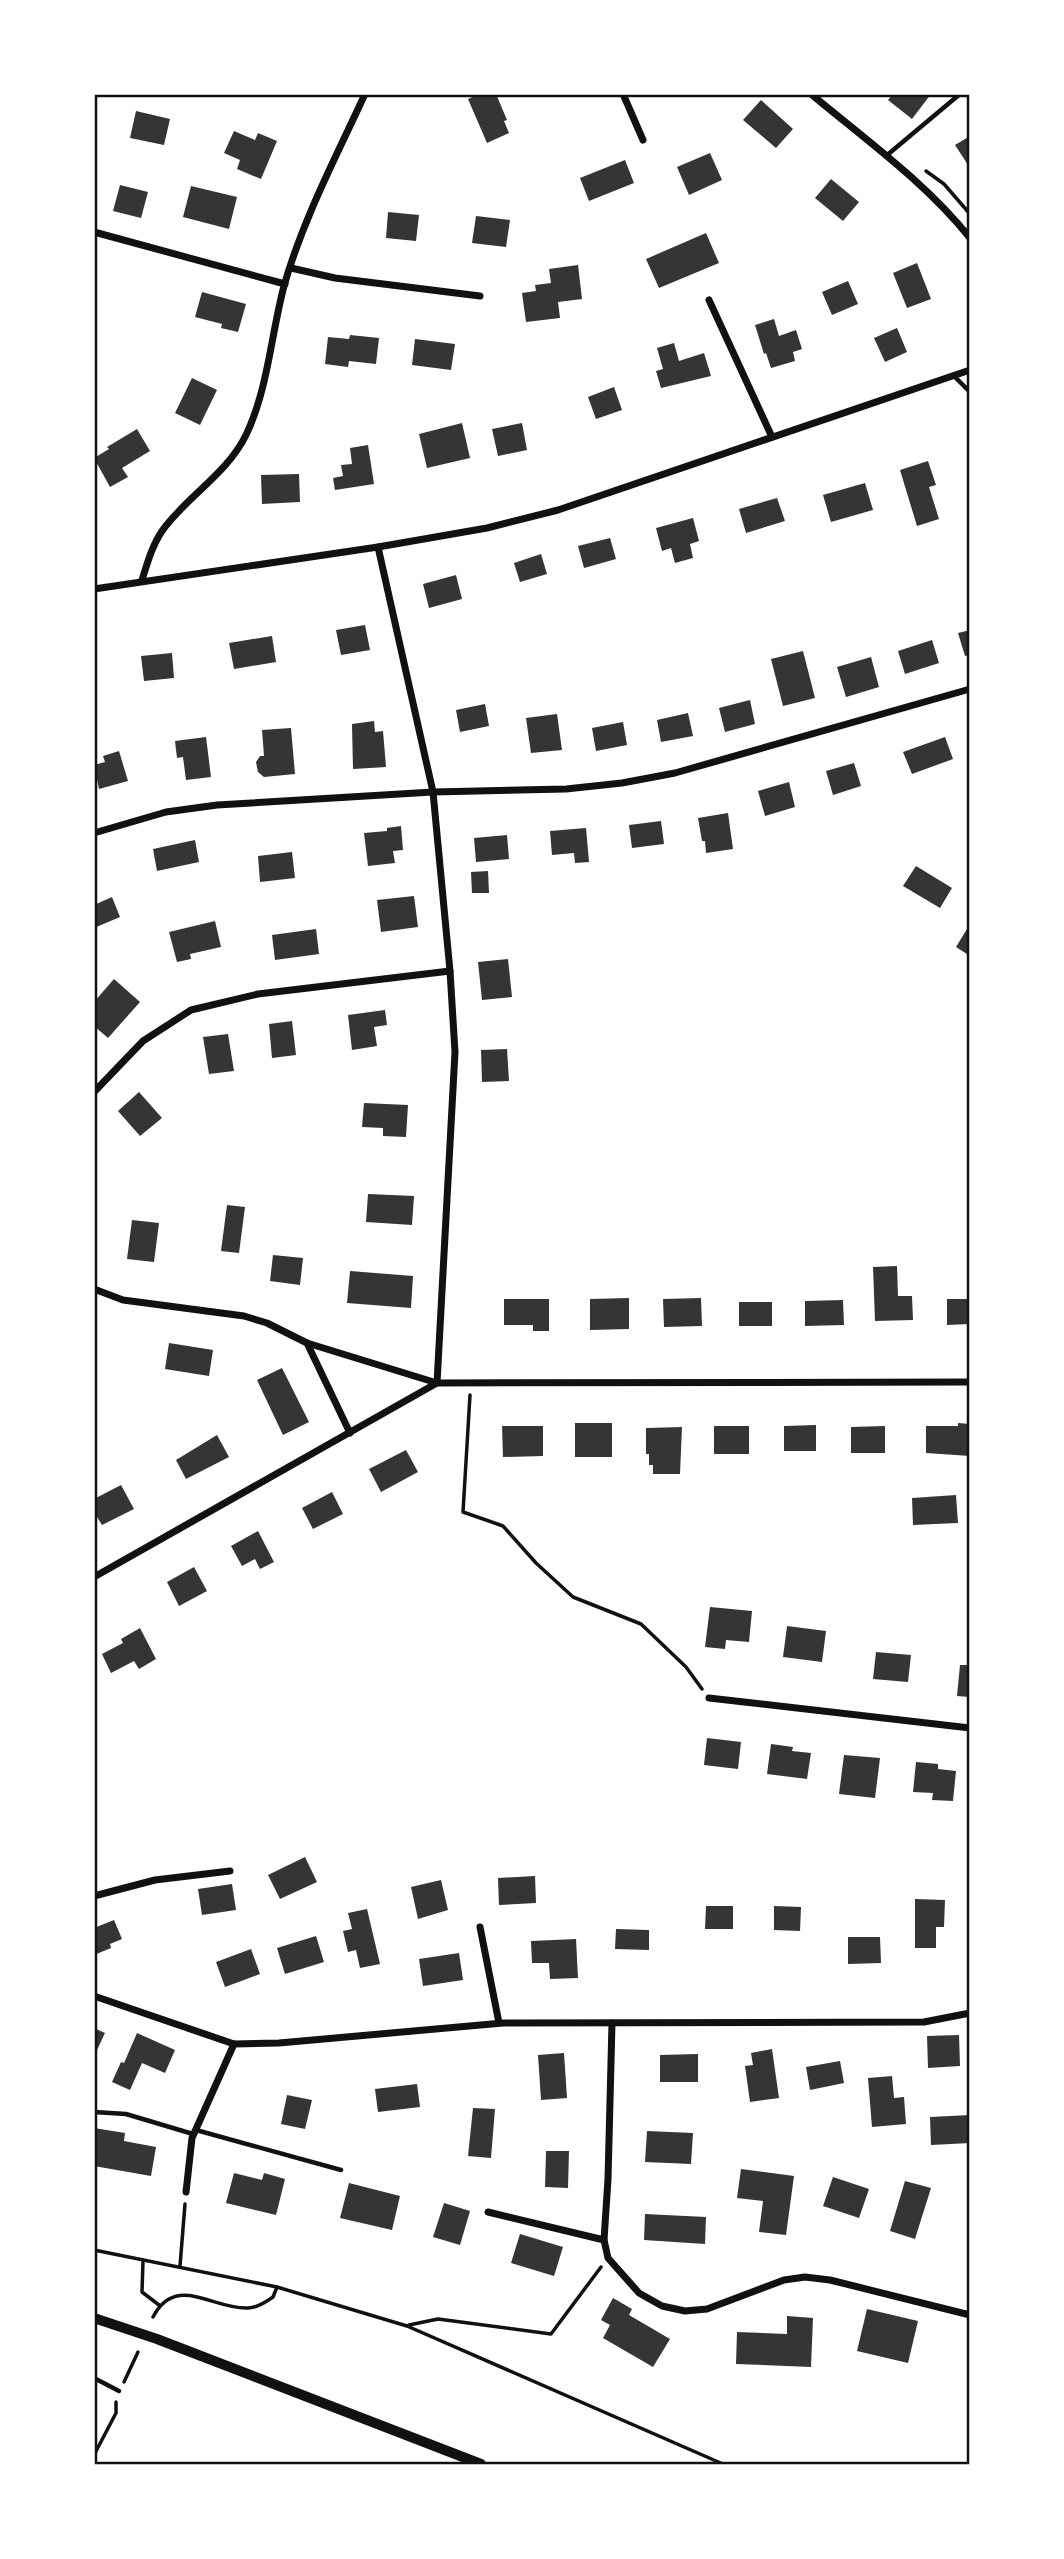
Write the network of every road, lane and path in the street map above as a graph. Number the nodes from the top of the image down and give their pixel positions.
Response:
1 (365, 94) edge
2 (623, 94) edge
3 (811, 94) edge
4 (960, 94) edge
5 (643, 140) dead end
6 (886, 156) junction
7 (94, 232) edge
8 (970, 238) edge
9 (291, 268) junction
10 (285, 284) junction
11 (480, 296) dead end
12 (709, 300) dead end
13 (970, 370) edge
14 (954, 375) junction
15 (968, 390) edge
16 (772, 438) junction
17 (378, 547) junction
18 (142, 580) junction
19 (94, 589) edge
20 (970, 689) edge
21 (433, 792) junction
22 (94, 833) edge
23 (450, 971) junction
24 (94, 1092) edge
25 (94, 1289) edge
26 (307, 1343) junction
27 (470, 1382) junction
28 (970, 1382) edge
29 (437, 1383) junction
30 (351, 1433) junction
31 (94, 1577) edge
32 (709, 1698) joint
33 (970, 1728) edge
34 (230, 1871) dead end
35 (94, 1896) edge
36 (480, 1927) dead end
37 (94, 1996) edge
38 (970, 2013) edge
39 (499, 2023) junction
40 (612, 2023) junction
41 (234, 2044) junction
42 (94, 2112) edge
43 (194, 2132) junction
44 (341, 2170) dead end
45 (186, 2192) joint
46 (488, 2211) dead end
47 (604, 2240) junction
48 (94, 2250) edge
49 (608, 2258) junction
50 (143, 2261) junction
51 (180, 2266) junction
52 (277, 2287) junction
53 (159, 2305) junction
54 (970, 2315) edge
55 (153, 2316) dead end
56 (94, 2318) edge
57 (407, 2326) junction
58 (94, 2378) edge
59 (119, 2391) dead end
60 (481, 2465) edge
61 (723, 2465) edge

1 - 9 street
2 - 5 street
3 - 6 street
4 - 6 lane
6 - 8 street
7 - 10 street
9 - 10 street
9 - 11 street
10 - 18 street
12 - 16 street
13 - 14 street
14 - 15 lane
14 - 16 street
16 - 17 street
17 - 18 street
17 - 21 street
18 - 19 street
20 - 21 street
21 - 22 street
21 - 23 street
23 - 24 street
23 - 29 street
25 - 26 street
26 - 29 street
26 - 30 street
27 - 28 street
27 - 29 street
27 - 32 path
29 - 30 street
30 - 31 street
32 - 33 street
34 - 35 street
36 - 39 street
37 - 41 street
38 - 40 street
39 - 40 street
39 - 41 street
40 - 47 street
41 - 43 street
42 - 43 lane
43 - 44 lane
43 - 45 street
45 - 51 path
46 - 47 street
47 - 49 street
48 - 50 path
49 - 54 street
49 - 57 path
50 - 51 path
50 - 53 path
51 - 52 path
52 - 53 path
52 - 57 path
53 - 55 path
56 - 60 main road
57 - 61 path
58 - 59 lane

